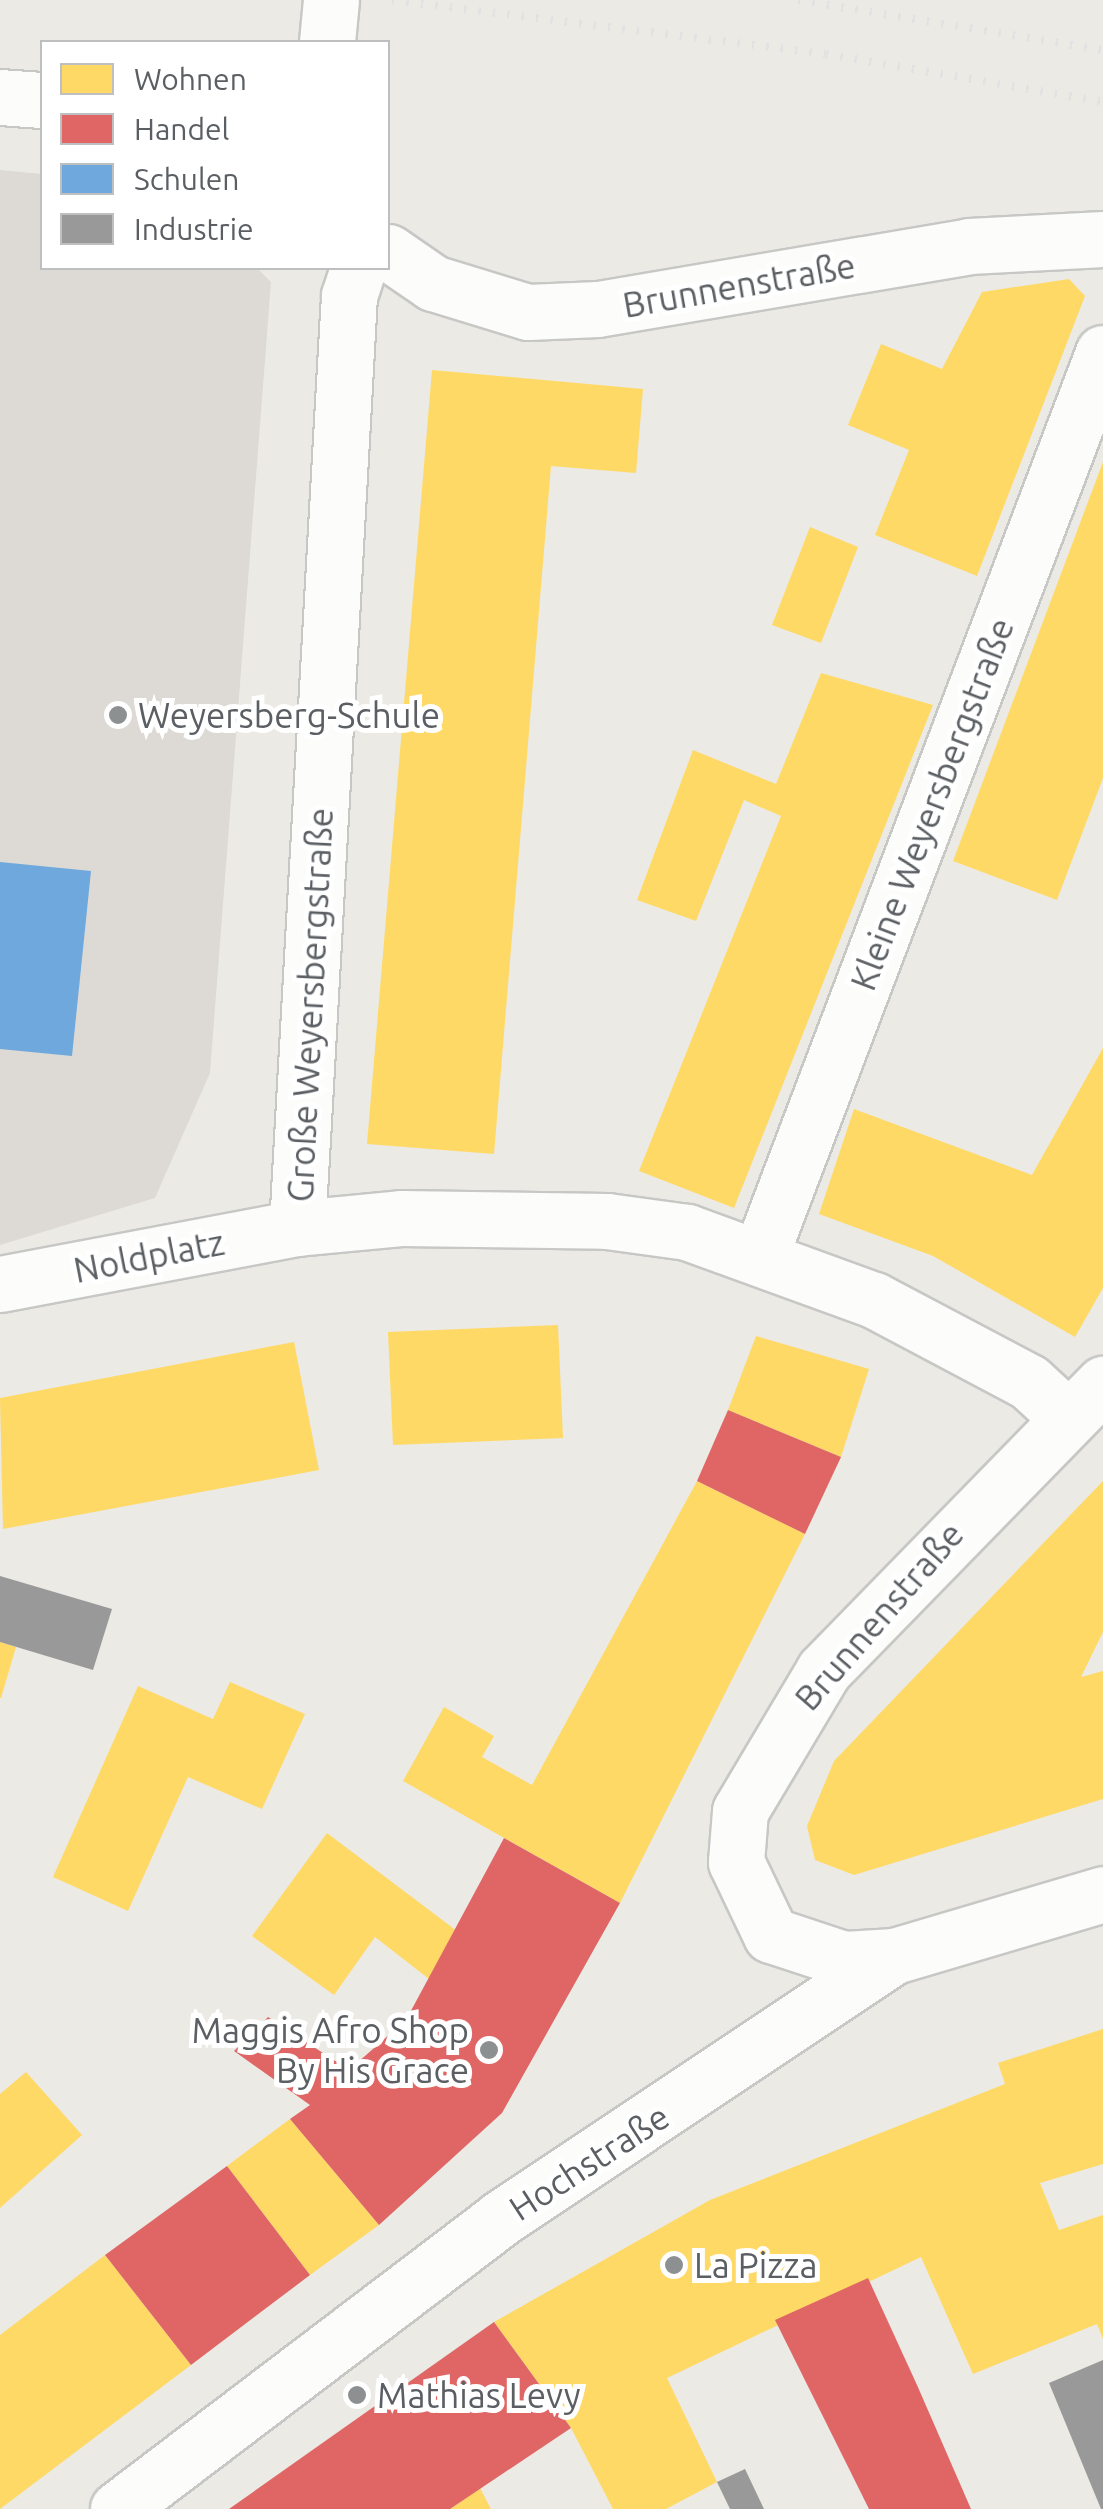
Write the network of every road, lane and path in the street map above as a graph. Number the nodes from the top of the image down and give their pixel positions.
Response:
1 (331, 0) edge
2 (327, 40) edge
3 (0, 97) edge
4 (40, 100) edge
5 (1103, 239) edge
6 (390, 253) edge
7 (357, 270) edge
8 (1103, 352) edge
9 (297, 1228) junction
10 (760, 1256) junction
11 (0, 1284) edge
12 (1085, 1400) edge
13 (1103, 1894) edge
14 (894, 1956) junction
15 (118, 2509) edge

1 - 2 street
3 - 4 street
5 - 6 street, Brunnenstraße
7 - 9 street, Große Weyersbergstraße
8 - 10 street, Kleine Weyersbergstraße
9 - 10 street, Große Weyersbergstraße
9 - 11 street, Noldplatz
10 - 12 street, Große Weyersbergstraße
12 - 14 street, Brunnenstraße
13 - 14 street, Hochstraße
14 - 15 street, Hochstraße

